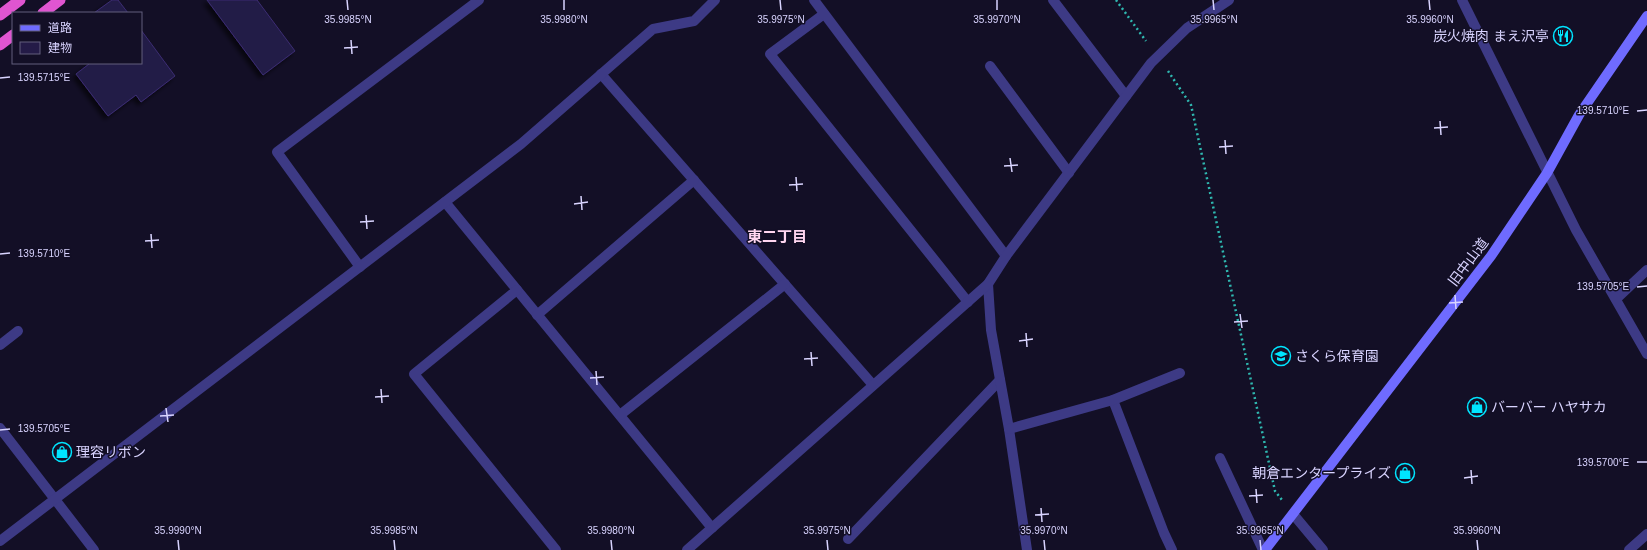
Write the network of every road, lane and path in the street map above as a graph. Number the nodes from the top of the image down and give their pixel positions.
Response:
1 (20, 0) edge
2 (60, 0) edge
3 (479, 0) edge
4 (715, 0) edge
5 (814, 0) edge
6 (1053, 0) edge
7 (1116, 0) edge
8 (1229, 0) edge
9 (1462, 0) edge
10 (44, 12) edge
11 (824, 14) junction
12 (0, 15) edge
13 (1647, 16) edge
14 (12, 36) edge
15 (0, 45) edge
16 (1158, 57) junction
17 (990, 66) dead end
18 (601, 74) junction
19 (1126, 96) junction
20 (1069, 173) junction
21 (1547, 174) junction
22 (694, 180) junction
23 (445, 202) junction
24 (1006, 256) junction
25 (360, 267) junction
26 (1647, 270) edge
27 (785, 284) junction
28 (988, 284) junction
29 (517, 290) junction
30 (1616, 299) junction
31 (968, 302) junction
32 (538, 315) junction
33 (18, 331) dead end
34 (0, 346) edge
35 (1647, 354) edge
36 (1180, 373) dead end
37 (1000, 380) junction
38 (873, 385) junction
39 (1113, 400) junction
40 (620, 415) junction
41 (0, 428) edge
42 (1009, 429) junction
43 (1220, 458) dead end
44 (55, 498) junction
45 (1293, 514) junction
46 (712, 528) junction
47 (1647, 534) edge
48 (848, 539) dead end
49 (0, 541) edge
50 (94, 550) edge
51 (556, 550) edge
52 (687, 550) edge
53 (1027, 550) edge
54 (1172, 550) edge
55 (1264, 550) edge
56 (1323, 550) edge
57 (1629, 550) edge

1 - 12 highway
2 - 10 highway
3 - 25 street
4 - 18 street
5 - 11 street
6 - 19 street
7 - 16 path
8 - 16 street
9 - 21 street
11 - 24 street
11 - 31 street
13 - 21 main road, 旧中山道
14 - 15 highway
16 - 19 street
16 - 45 path
17 - 20 street
18 - 22 street
18 - 23 street
19 - 20 street
20 - 24 street
21 - 30 street
21 - 45 main road, 旧中山道
22 - 27 street
22 - 32 street
23 - 25 street
23 - 29 street
24 - 28 street
25 - 44 street
26 - 30 street
27 - 38 street
27 - 40 street
28 - 31 street
28 - 37 street
29 - 32 street
29 - 51 street
30 - 35 street
31 - 38 street
32 - 40 street
33 - 34 street
36 - 39 street
37 - 42 street
37 - 48 street
38 - 46 street
39 - 42 street
39 - 54 street
40 - 46 street
41 - 44 street
42 - 53 street
43 - 55 street
44 - 49 street
44 - 50 street
45 - 55 main road, 旧中山道
45 - 56 street
46 - 52 street
47 - 57 street

